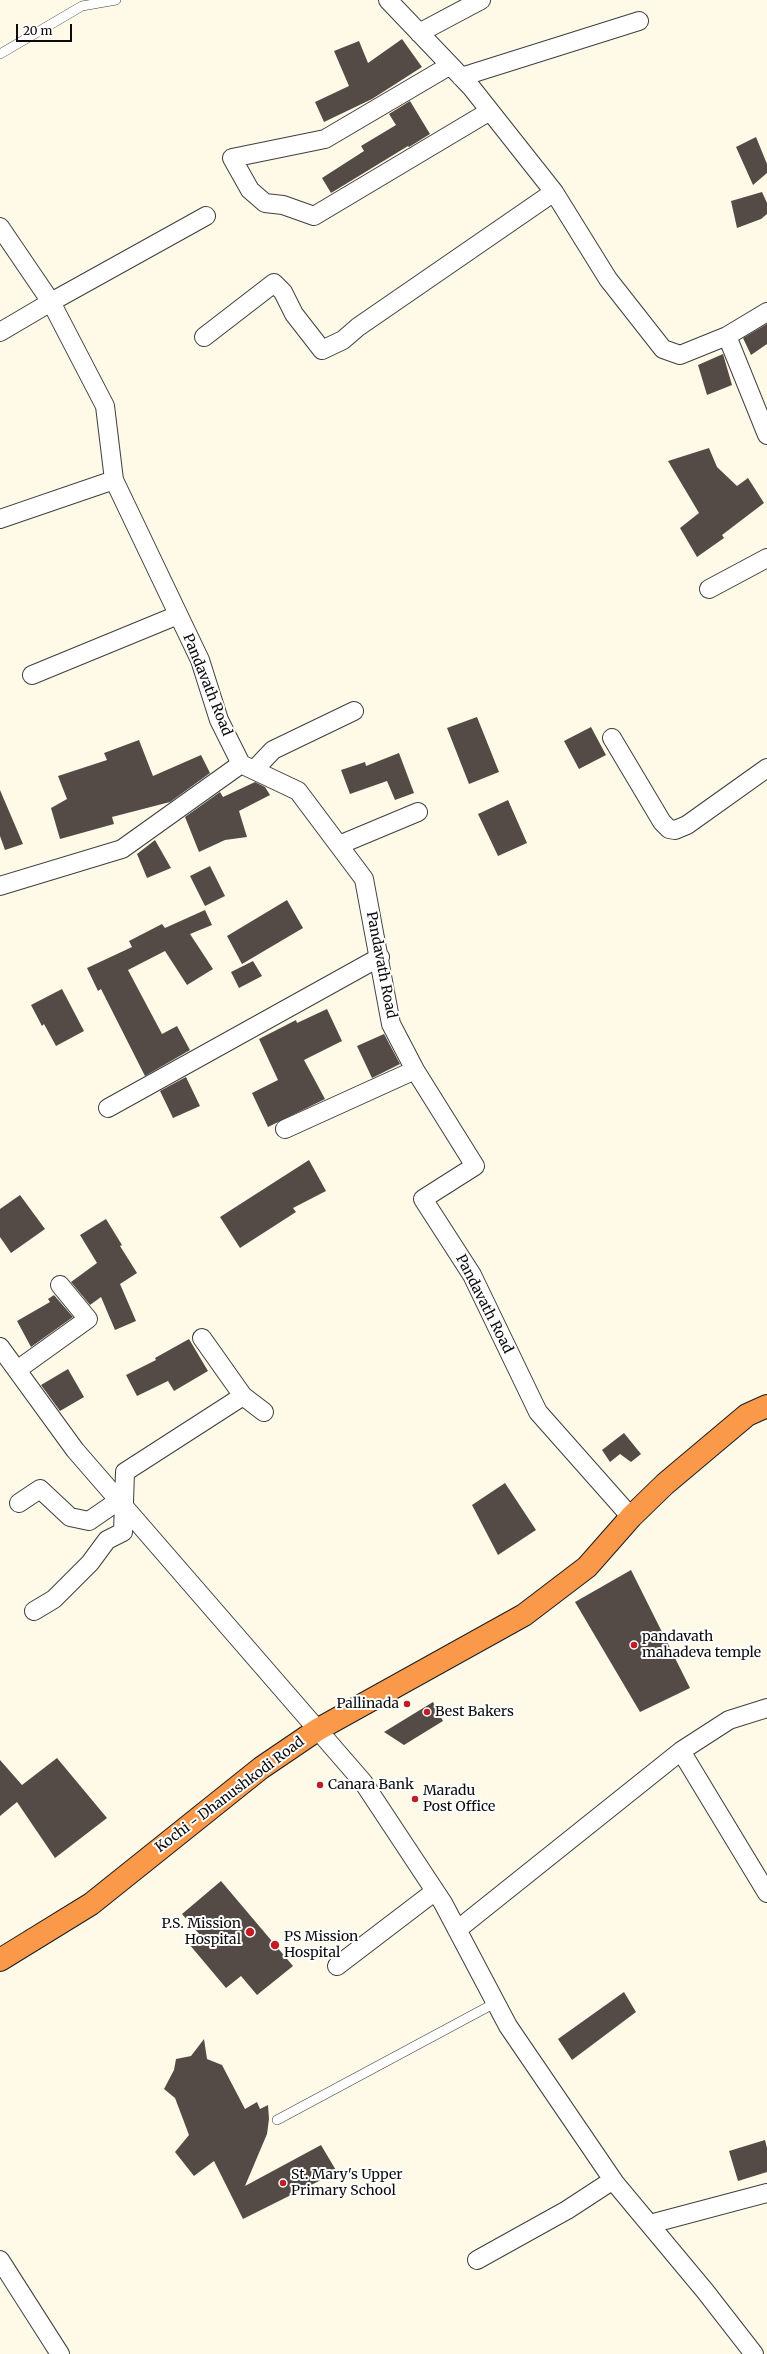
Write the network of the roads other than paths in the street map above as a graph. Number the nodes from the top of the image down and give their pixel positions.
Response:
1 (116, 0) edge
2 (388, 0) edge
3 (481, 0) edge
4 (639, 21) dead end
5 (419, 33) junction
6 (0, 54) edge
7 (455, 71) junction
8 (490, 111) junction
9 (554, 192) junction
10 (206, 216) dead end
11 (0, 227) edge
12 (51, 302) junction
13 (767, 312) edge
14 (0, 332) edge
15 (727, 336) junction
16 (204, 337) dead end
17 (767, 435) edge
18 (114, 480) junction
19 (0, 519) edge
20 (767, 558) edge
21 (709, 589) dead end
22 (178, 615) junction
23 (32, 675) dead end
24 (354, 711) dead end
25 (612, 738) dead end
26 (247, 767) junction
27 (767, 768) edge
28 (418, 812) dead end
29 (339, 845) junction
30 (0, 886) edge
31 (380, 957) junction
32 (415, 1070) junction
33 (108, 1108) dead end
34 (285, 1129) dead end
35 (60, 1285) dead end
36 (202, 1338) dead end
37 (0, 1347) edge
38 (17, 1370) junction
39 (243, 1396) junction
40 (767, 1406) edge
41 (264, 1412) dead end
42 (19, 1503) dead end
43 (121, 1504) junction
44 (631, 1517) junction
45 (34, 1611) dead end
46 (767, 1708) edge
47 (317, 1730) junction
48 (681, 1751) junction
49 (434, 1892) junction
50 (767, 1893) edge
51 (457, 1930) junction
52 (0, 1960) edge
53 (337, 1966) dead end
54 (496, 2003) junction
55 (277, 2120) dead end
56 (613, 2180) junction
57 (767, 2193) edge
58 (650, 2224) junction
59 (0, 2260) edge
60 (477, 2260) dead end
61 (60, 2354) edge
62 (754, 2354) edge

1 - 6 lane
2 - 5 street
3 - 5 street
4 - 7 street
5 - 7 street
7 - 8 street
7 - 8 street
8 - 9 street
9 - 15 street
9 - 16 street
10 - 12 street
11 - 12 street, Pandavath Road
12 - 14 street
12 - 18 street, Pandavath Road
13 - 15 street
15 - 17 street
18 - 19 street
18 - 22 street, Pandavath Road
20 - 21 street
22 - 23 street
22 - 26 street, Pandavath Road
24 - 26 street
25 - 27 street
26 - 29 street, Pandavath Road
26 - 30 street
28 - 29 street
29 - 31 street, Pandavath Road
31 - 32 street, Pandavath Road
31 - 33 street
32 - 34 street
32 - 44 street, Pandavath Road
35 - 38 street
36 - 39 street
37 - 38 street
38 - 43 street
39 - 41 street
39 - 43 street
40 - 44 highway, Kochi - Dhanushkodi Road
42 - 43 street
43 - 45 street
43 - 47 street
44 - 47 highway, Kochi - Dhanushkodi Road
46 - 48 street
47 - 49 street
47 - 52 highway, Kochi - Dhanushkodi Road
48 - 50 street
48 - 51 street
49 - 51 street
49 - 53 street
51 - 54 street
54 - 55 lane
54 - 56 street
56 - 58 street
56 - 60 street
57 - 58 street
58 - 62 street
59 - 61 street

